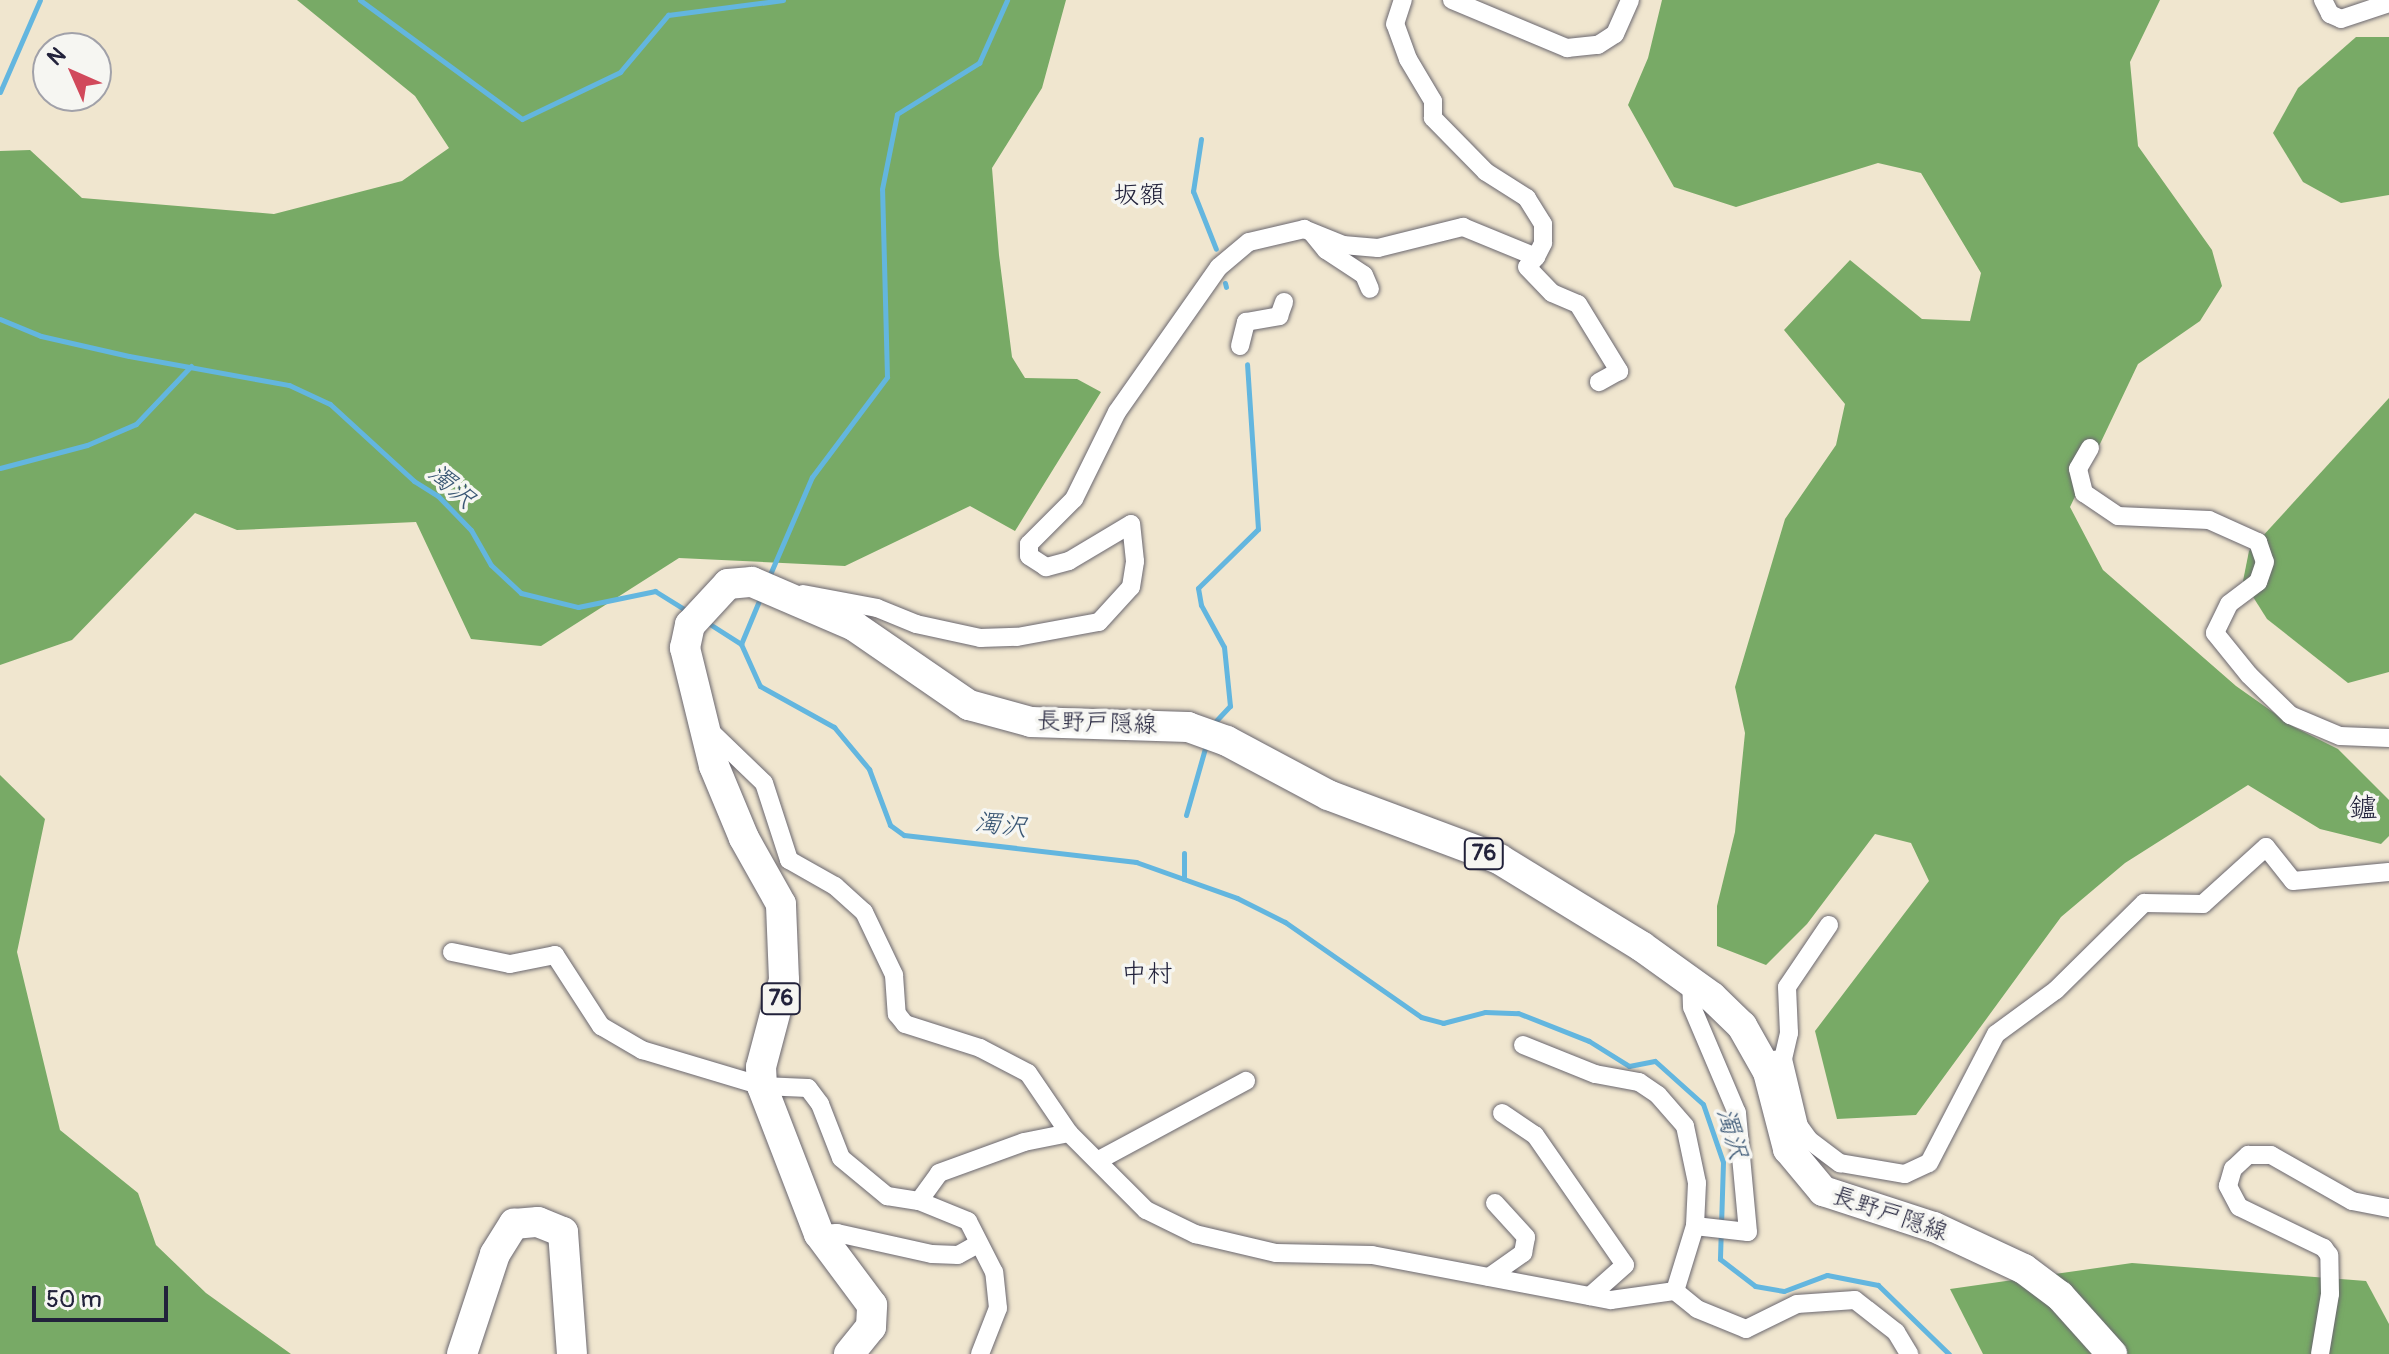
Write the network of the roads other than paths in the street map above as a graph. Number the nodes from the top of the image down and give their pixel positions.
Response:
1 (1403, 0) edge
2 (1452, 0) edge
3 (1630, 0) edge
4 (2323, 0) edge
5 (2389, 3) edge
6 (1312, 232) junction
7 (1536, 257) junction
8 (1370, 289) dead end
9 (1284, 302) dead end
10 (1240, 346) dead end
11 (1599, 382) dead end
12 (2090, 448) dead end
13 (781, 592) junction
14 (709, 730) junction
15 (2389, 738) edge
16 (2389, 872) edge
17 (1829, 925) dead end
18 (452, 952) dead end
19 (1691, 980) junction
20 (1523, 1045) dead end
21 (1773, 1060) junction
22 (1246, 1081) dead end
23 (762, 1086) junction
24 (1502, 1113) dead end
25 (1069, 1133) junction
26 (1099, 1160) junction
27 (919, 1201) junction
28 (1495, 1203) dead end
29 (2389, 1208) edge
30 (1702, 1227) junction
31 (819, 1234) junction
32 (976, 1245) junction
33 (1489, 1277) junction
34 (1675, 1291) junction
35 (1590, 1296) junction
36 (462, 1354) edge
37 (572, 1354) edge
38 (849, 1354) edge
39 (980, 1354) edge
40 (1909, 1354) edge
41 (2112, 1354) edge
42 (2320, 1354) edge

1 - 7 street
2 - 3 street
4 - 5 street
6 - 7 street
6 - 8 street
6 - 13 street
7 - 11 street
9 - 10 street
12 - 15 street
13 - 14 main road, 長野戸隠線 / 76
13 - 19 main road, 長野戸隠線 / 76
14 - 23 main road, 長野戸隠線 / 76
14 - 25 street
16 - 21 street
17 - 21 street
18 - 23 street
19 - 21 main road, 長野戸隠線 / 76
19 - 30 street
20 - 30 street
21 - 41 main road, 長野戸隠線 / 76
22 - 26 street
23 - 27 street
23 - 31 main road, 長野戸隠線 / 76
24 - 35 street
25 - 26 street
25 - 27 street
26 - 33 street
27 - 32 street
28 - 33 street
29 - 42 street
30 - 34 street
31 - 32 street
31 - 38 main road, 長野戸隠線 / 76
32 - 39 street
33 - 35 street
34 - 35 street
34 - 40 street
36 - 37 main road

